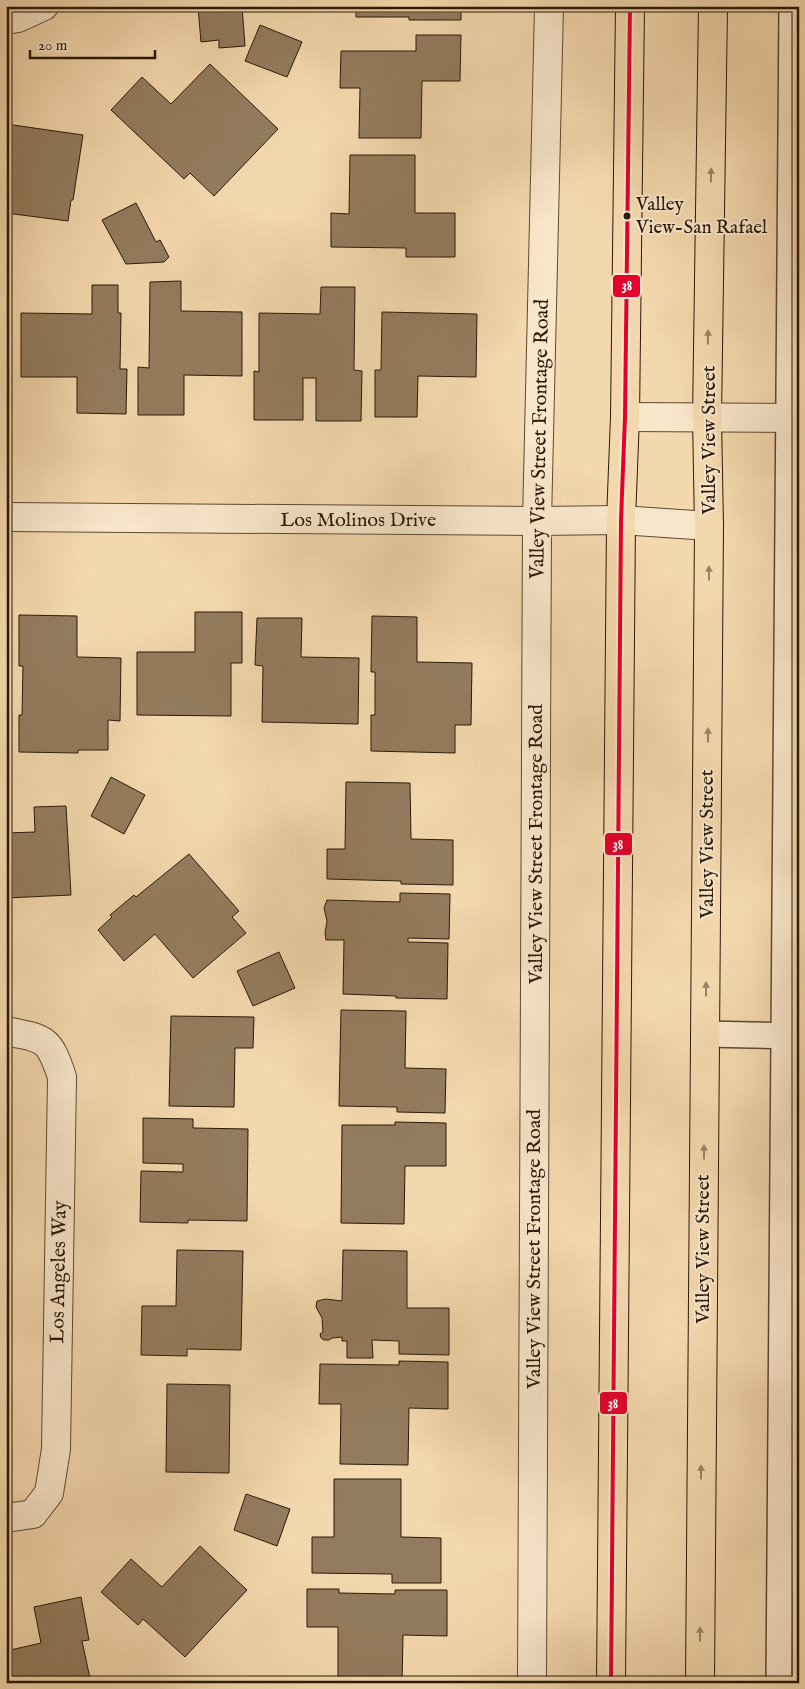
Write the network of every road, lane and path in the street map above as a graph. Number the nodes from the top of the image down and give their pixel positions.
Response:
1 (44, 6) edge
2 (549, 6) edge
3 (630, 6) edge
4 (713, 6) edge
5 (792, 6) edge
6 (6, 20) edge
7 (625, 418) junction
8 (707, 418) junction
9 (794, 418) edge
10 (6, 517) edge
11 (621, 520) junction
12 (537, 521) junction
13 (709, 526) junction
14 (792, 723) edge
15 (6, 1031) edge
16 (705, 1034) junction
17 (791, 1035) edge
18 (6, 1518) edge
19 (789, 1526) edge
20 (532, 1683) edge
21 (611, 1683) edge
22 (700, 1683) edge
23 (779, 1683) edge

1 - 6 street
2 - 12 street, Valley View Street Frontage Road
3 - 7 main road
8 -> 4 main road, Valley View Street
5 - 9 lane
7 - 8 street
7 - 11 main road
8 - 9 street
8 - 13 main road, Valley View Street
9 - 14 lane
10 - 12 street, Los Molinos Drive
11 - 12 street, Los Molinos Drive
11 - 13 street, Los Molinos Drive
11 - 21 main road
12 - 20 street, Valley View Street Frontage Road
16 -> 13 main road, Valley View Street
14 - 17 lane
15 - 18 street, Los Angeles Way
16 - 17 lane
22 -> 16 main road, Valley View Street
17 - 19 lane
19 - 23 lane

